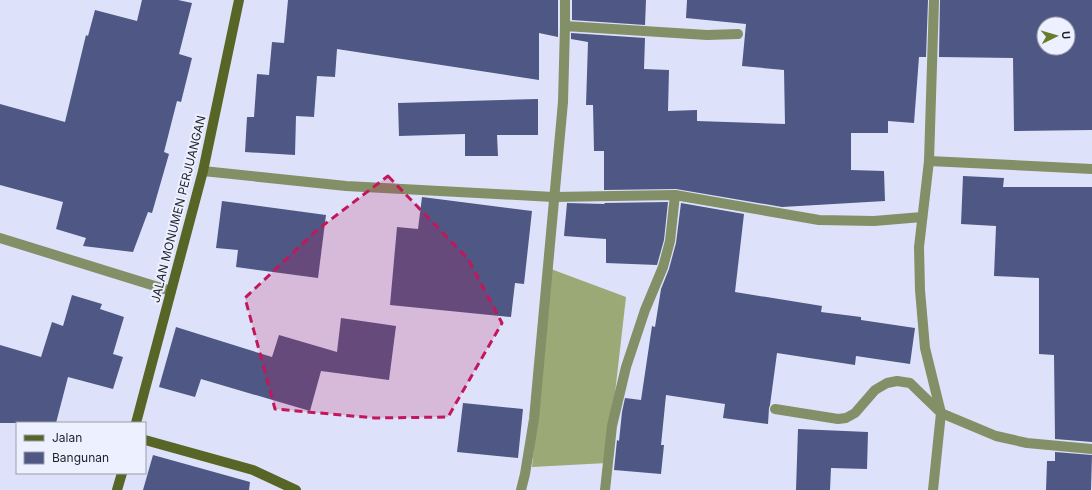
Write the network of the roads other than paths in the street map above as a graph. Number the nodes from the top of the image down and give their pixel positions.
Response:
1 (238, 0) edge
2 (565, 0) edge
3 (934, 0) edge
4 (565, 26) junction
5 (738, 34) dead end
6 (929, 161) junction
7 (1092, 169) edge
8 (203, 171) junction
9 (675, 195) junction
10 (553, 197) junction
11 (922, 216) junction
12 (0, 238) edge
13 (171, 291) junction
14 (775, 409) dead end
15 (941, 413) junction
16 (136, 422) edge
17 (146, 440) edge
18 (1092, 449) edge
19 (122, 474) edge
20 (117, 490) edge
21 (296, 490) edge
22 (521, 490) edge
23 (605, 490) edge
24 (933, 490) edge

1 - 8 street, JALAN MONUMEN PERJUANGAN
2 - 4 street
3 - 6 street
4 - 5 street
4 - 10 street
6 - 7 street
6 - 11 street
8 - 10 street
8 - 13 street, JALAN MONUMEN PERJUANGAN
9 - 10 street
9 - 11 street
9 - 23 street
10 - 22 street
11 - 15 street
12 - 13 street
13 - 16 street, JALAN MONUMEN PERJUANGAN
14 - 15 street
15 - 18 street
15 - 24 street
17 - 21 street
19 - 20 street

